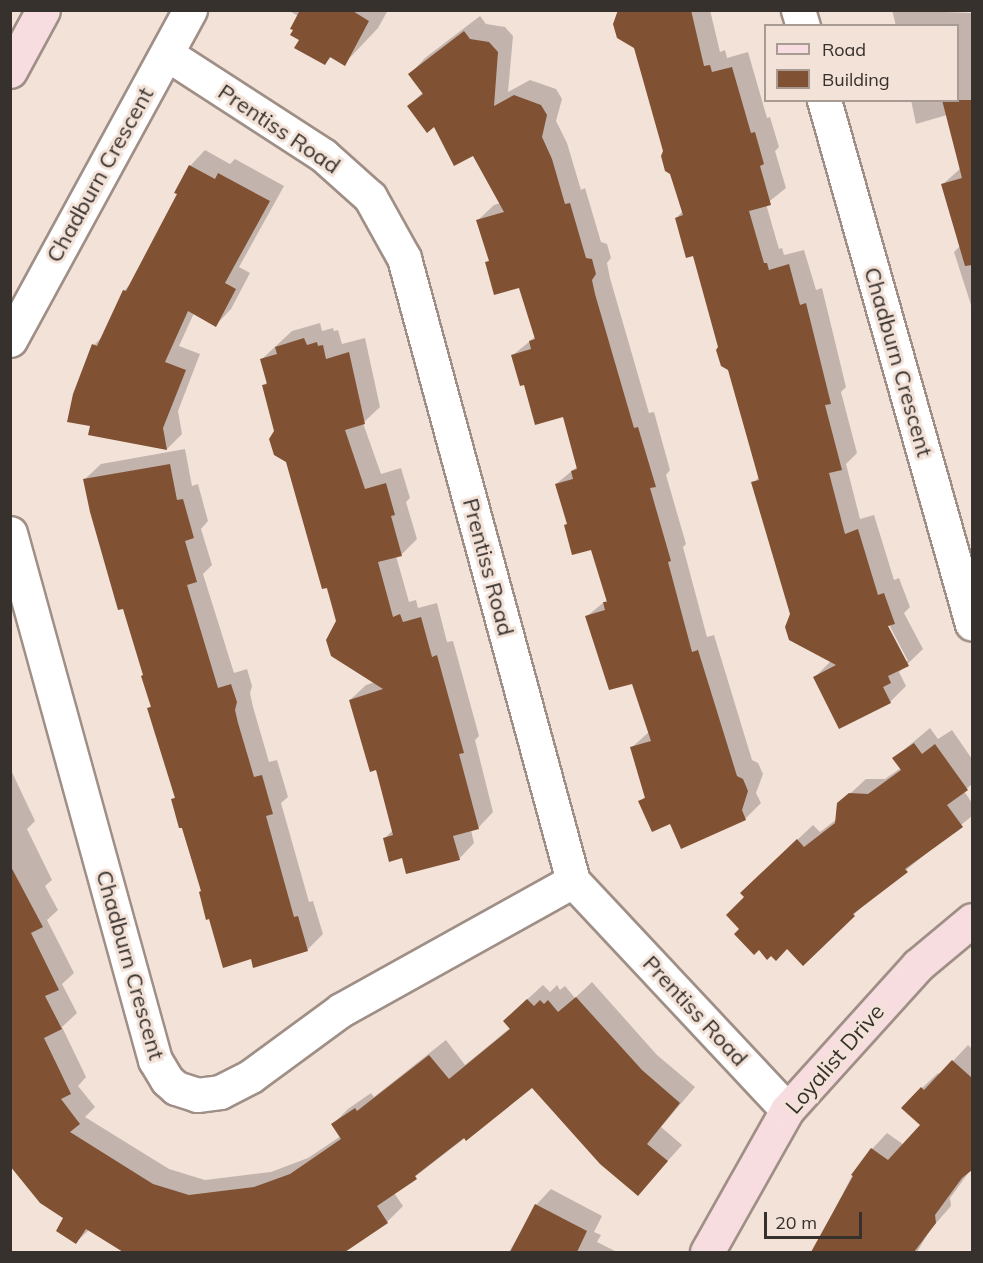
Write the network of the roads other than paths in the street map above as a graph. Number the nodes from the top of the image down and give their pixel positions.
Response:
1 (43, 10) edge
2 (190, 10) edge
3 (166, 54) junction
4 (10, 71) edge
5 (825, 102) edge
6 (10, 340) edge
7 (10, 533) edge
8 (972, 624) edge
9 (573, 881) junction
10 (972, 920) edge
11 (787, 1110) junction
12 (707, 1252) edge

1 - 4 street
2 - 3 street, Chadburn Crescent
3 - 6 street, Chadburn Crescent
3 - 9 street, Prentiss Road
5 - 8 street, Chadburn Crescent
7 - 9 street, Chadburn Crescent
9 - 11 street, Prentiss Road
10 - 11 street, Loyalist Drive
11 - 12 street, Loyalist Drive

